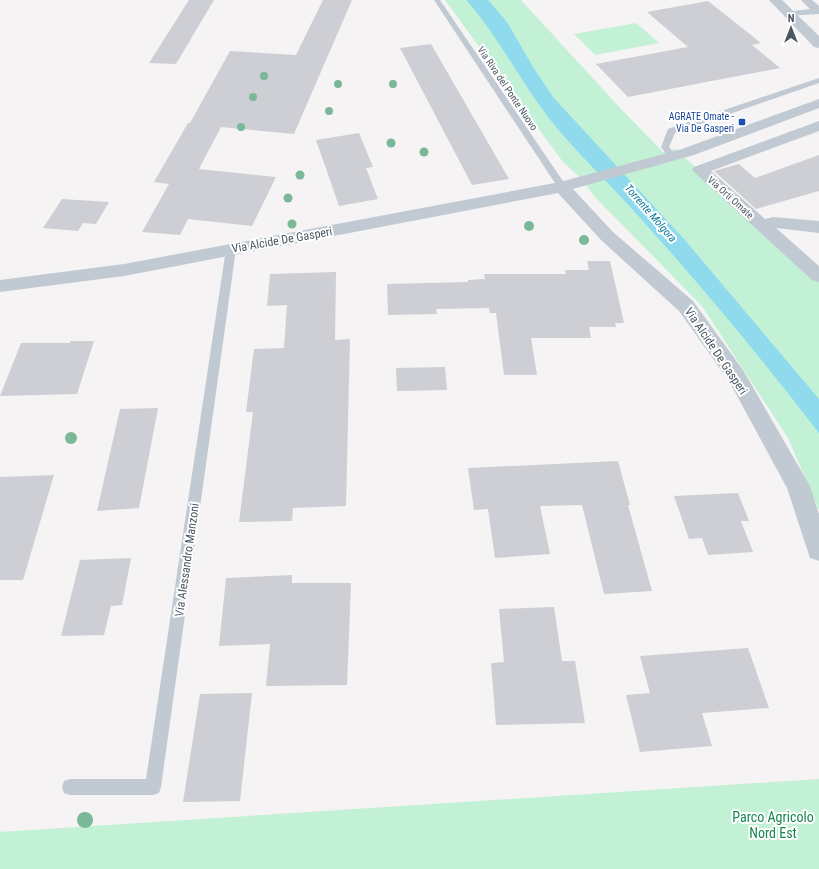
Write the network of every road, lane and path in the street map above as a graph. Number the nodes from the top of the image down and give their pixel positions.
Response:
1 (437, 0) edge
2 (775, 0) edge
3 (806, 0) edge
4 (819, 11) edge
5 (789, 14) junction
6 (819, 44) edge
7 (819, 80) edge
8 (819, 103) edge
9 (819, 126) edge
10 (666, 159) junction
11 (570, 185) junction
12 (762, 225) junction
13 (819, 226) edge
14 (232, 249) junction
15 (819, 276) edge
16 (0, 286) edge
17 (819, 550) edge
18 (70, 787) dead end

1 - 11 lane, Via Riva del Ponte Nuovo
2 - 5 street
3 - 4 street
4 - 5 street
5 - 6 street
7 - 10 lane
8 - 10 street, Via Alcide De Gasperi
9 - 12 street, Via Orti Omate
10 - 11 street, Via Alcide De Gasperi
11 - 14 street, Via Alcide De Gasperi
11 - 17 street, Via Alcide De Gasperi
12 - 13 street
12 - 15 street, Via Orti Omate
14 - 16 street, Via Alcide De Gasperi
14 - 18 lane, Via Alessandro Manzoni

